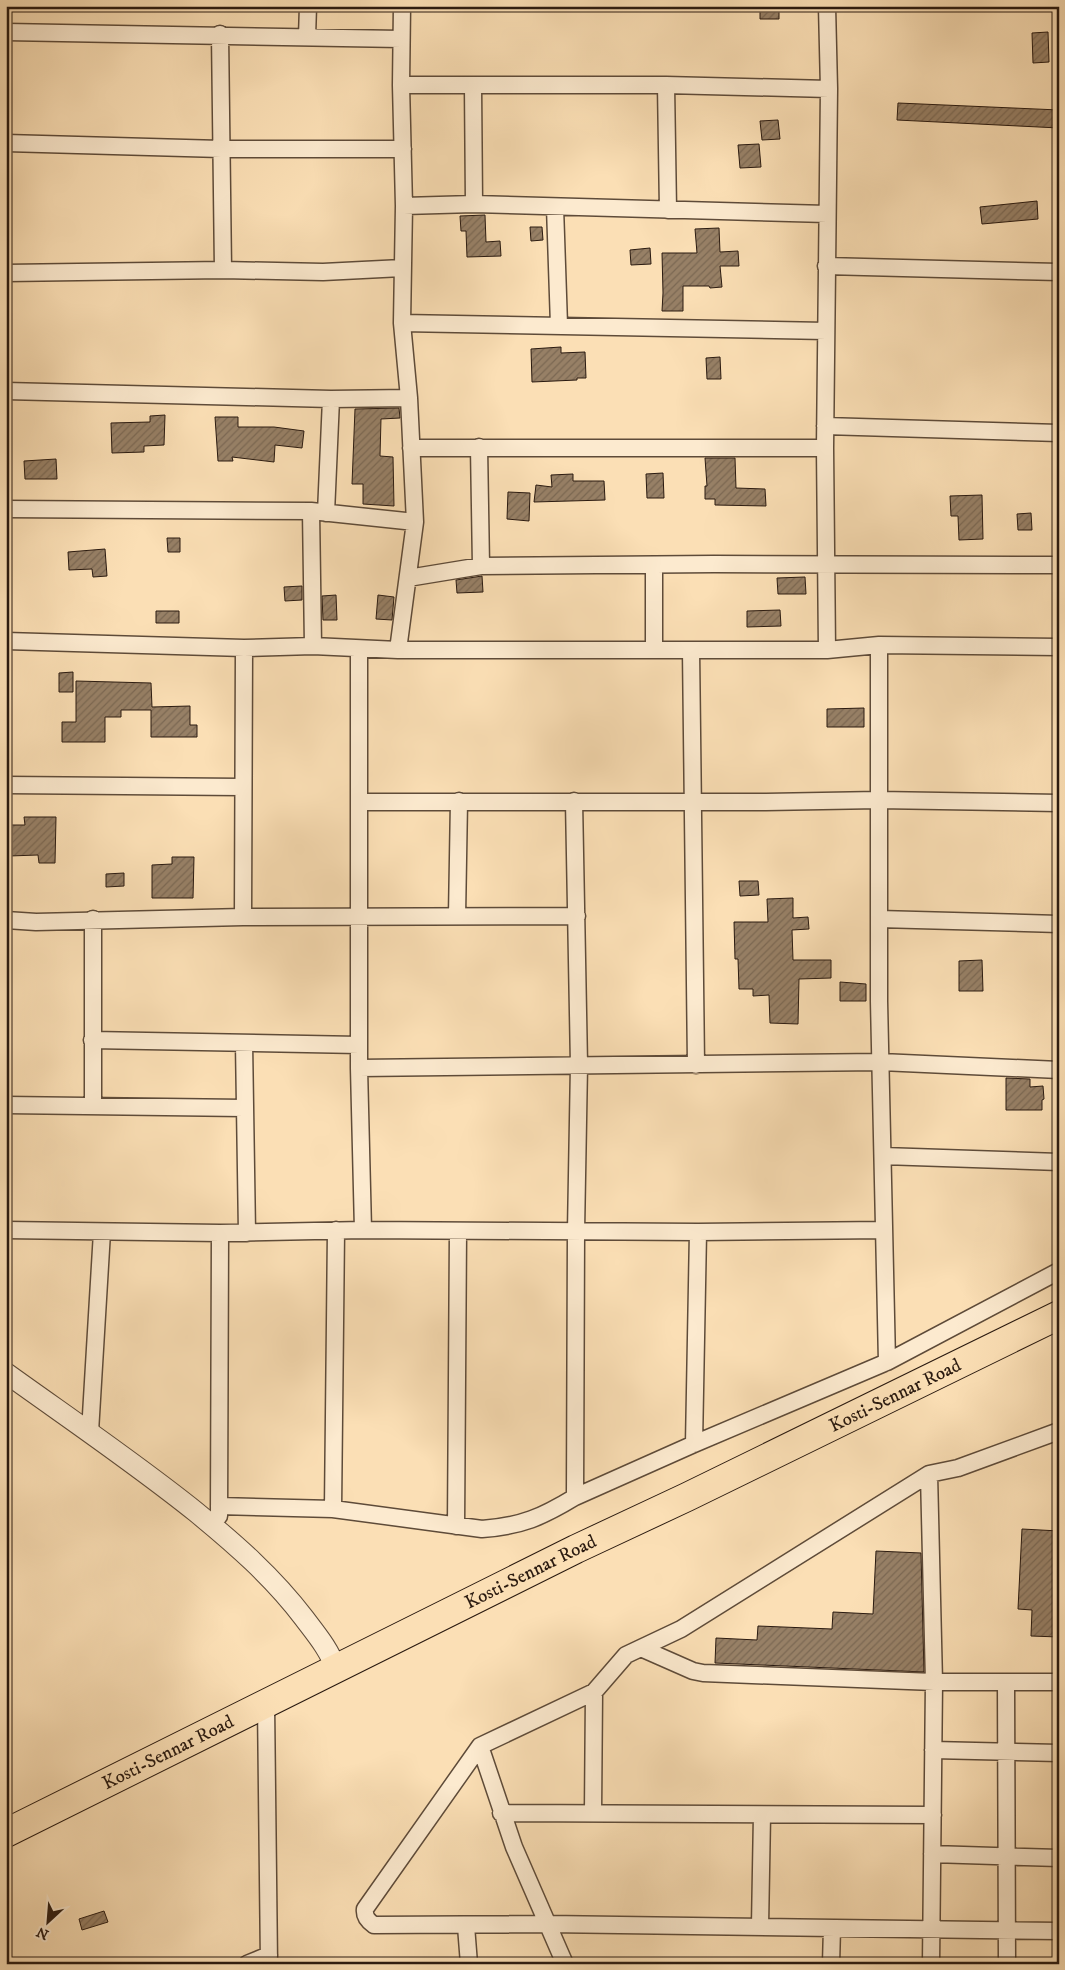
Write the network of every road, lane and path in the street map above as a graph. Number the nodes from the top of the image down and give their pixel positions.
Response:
1 (308, 6) edge
2 (402, 6) edge
3 (828, 6) edge
4 (6, 32) edge
5 (220, 34) junction
6 (307, 37) junction
7 (401, 39) junction
8 (401, 85) junction
9 (666, 85) junction
10 (474, 86) junction
11 (829, 88) junction
12 (6, 143) edge
13 (221, 149) junction
14 (403, 150) junction
15 (474, 204) junction
16 (404, 206) junction
17 (555, 207) junction
18 (668, 210) junction
19 (827, 214) junction
20 (826, 266) junction
21 (402, 268) junction
22 (223, 270) junction
23 (1059, 272) edge
24 (6, 273) edge
25 (402, 323) junction
26 (559, 325) junction
27 (826, 331) junction
28 (6, 391) edge
29 (409, 398) junction
30 (331, 399) junction
31 (825, 426) junction
32 (1059, 433) edge
33 (411, 448) junction
34 (479, 448) junction
35 (825, 448) junction
36 (6, 509) edge
37 (319, 512) junction
38 (416, 522) junction
39 (826, 564) junction
40 (654, 565) junction
41 (1059, 565) edge
42 (481, 566) junction
43 (408, 578) junction
44 (6, 641) edge
45 (879, 645) junction
46 (313, 646) junction
47 (1059, 647) edge
48 (244, 648) junction
49 (358, 649) junction
50 (654, 649) junction
51 (398, 650) junction
52 (691, 650) junction
53 (827, 650) junction
54 (6, 784) edge
55 (242, 787) junction
56 (878, 800) junction
57 (459, 801) junction
58 (359, 802) junction
59 (574, 802) junction
60 (692, 802) junction
61 (1059, 803) edge
62 (457, 916) junction
63 (576, 916) junction
64 (243, 917) junction
65 (360, 917) junction
66 (93, 919) junction
67 (879, 919) junction
68 (6, 920) edge
69 (1059, 924) edge
70 (92, 1040) junction
71 (244, 1043) junction
72 (359, 1044) junction
73 (881, 1062) junction
74 (579, 1065) junction
75 (696, 1065) junction
76 (360, 1068) junction
77 (1059, 1070) edge
78 (6, 1105) edge
79 (92, 1106) junction
80 (244, 1108) junction
81 (884, 1156) junction
82 (1059, 1162) edge
83 (6, 1230) edge
84 (336, 1230) junction
85 (363, 1230) junction
86 (884, 1230) junction
87 (458, 1231) junction
88 (576, 1231) junction
89 (102, 1232) junction
90 (698, 1232) junction
91 (220, 1233) junction
92 (247, 1233) junction
93 (1059, 1272) edge
94 (1059, 1315) edge
95 (887, 1362) junction
96 (6, 1373) edge
97 (1059, 1431) edge
98 (90, 1432) junction
99 (694, 1444) junction
100 (929, 1474) junction
101 (575, 1497) junction
102 (218, 1506) junction
103 (333, 1509) junction
104 (456, 1526) junction
105 (219, 1531) junction
106 (643, 1649) junction
107 (336, 1669) junction
108 (934, 1682) junction
109 (1006, 1682) junction
110 (1059, 1682) edge
111 (594, 1692) junction
112 (266, 1704) junction
113 (480, 1746) junction
114 (933, 1750) junction
115 (1006, 1752) junction
116 (1059, 1753) edge
117 (501, 1813) junction
118 (593, 1813) junction
119 (762, 1815) junction
120 (933, 1815) junction
121 (6, 1833) edge
122 (932, 1854) junction
123 (1007, 1857) junction
124 (1059, 1858) edge
125 (548, 1924) junction
126 (466, 1926) junction
127 (760, 1926) junction
128 (832, 1928) junction
129 (931, 1929) junction
130 (1007, 1930) junction
131 (1059, 1931) edge
132 (269, 1959) edge
133 (247, 1964) edge
134 (469, 1964) edge
135 (565, 1964) edge
136 (831, 1964) edge
137 (931, 1964) edge
138 (1007, 1964) edge

1 - 6 street
2 - 7 street
3 - 11 street
4 - 5 street
5 - 6 street
5 - 13 street
6 - 7 street
7 - 8 street
8 - 10 street
8 - 14 street
9 - 10 street
9 - 11 street
9 - 18 street
10 - 15 street
11 - 19 street
12 - 13 street
13 - 14 street
13 - 22 street
14 - 16 street
15 - 16 street
15 - 17 street
16 - 21 street
17 - 18 street
17 - 26 street
18 - 19 street
19 - 20 street
20 - 23 street
20 - 27 street
21 - 22 street
21 - 25 street
22 - 24 street
25 - 26 street
25 - 29 street
26 - 27 street
27 - 31 street
28 - 30 street
29 - 30 street
29 - 33 street
30 - 37 street
31 - 32 street
31 - 35 street
33 - 34 street
33 - 38 street
34 - 35 street
34 - 42 street
35 - 39 street
36 - 37 street
37 - 38 street
37 - 46 street
38 - 43 street
39 - 40 street
39 - 41 street
39 - 53 street
40 - 42 street
40 - 50 street
42 - 43 street
43 - 51 street
44 - 48 street
45 - 47 street
45 - 53 street
45 - 56 street
46 - 48 street
46 - 49 street
48 - 55 street
49 - 51 street
49 - 58 street
50 - 51 street
50 - 52 street
52 - 53 street
52 - 60 street
54 - 55 street
55 - 64 street
56 - 60 street
56 - 61 street
56 - 67 street
57 - 58 street
57 - 59 street
57 - 62 street
58 - 65 street
59 - 60 street
59 - 63 street
60 - 75 street
62 - 63 street
62 - 65 street
63 - 74 street
64 - 65 street
64 - 66 street
65 - 72 street
66 - 68 street
66 - 70 street
67 - 69 street
67 - 73 street
70 - 71 street
70 - 79 street
71 - 72 street
71 - 80 street
72 - 76 street
73 - 75 street
73 - 77 street
73 - 81 street
74 - 75 street
74 - 76 street
74 - 88 street
76 - 85 street
78 - 79 street
79 - 80 street
80 - 92 street
81 - 82 street
81 - 86 street
83 - 89 street
84 - 85 street
84 - 92 street
84 - 103 street
85 - 87 street
86 - 90 street
86 - 95 street
87 - 88 street
87 - 104 street
88 - 90 street
88 - 101 street
89 - 91 street
89 - 98 street
90 - 99 street
91 - 92 street
91 - 102 street
93 - 95 street
94 - 107 highway, Kosti-Sennar Road
95 - 99 street
96 - 98 street
97 - 100 street
98 - 105 street
99 - 101 street
100 - 106 street
100 - 108 street
101 - 104 street
102 - 103 street
102 - 105 street
103 - 104 street
105 - 107 street
106 - 108 street
106 - 111 street
107 - 112 highway, Kosti-Sennar Road
108 - 109 street
108 - 114 street
109 - 110 street
109 - 115 street
111 - 113 street
111 - 118 street
112 - 121 highway, Kosti-Sennar Road
112 - 132 street
113 - 117 street
113 - 126 street
114 - 115 street
114 - 120 street
115 - 116 street
115 - 123 street
117 - 118 street
117 - 125 street
118 - 119 street
119 - 120 street
119 - 127 street
120 - 122 street
122 - 123 street
122 - 129 street
123 - 124 street
123 - 130 street
125 - 126 street
125 - 127 street
125 - 135 street
126 - 134 street
127 - 128 street
128 - 129 street
128 - 136 street
129 - 130 street
129 - 137 street
130 - 131 street
130 - 138 street
132 - 133 street

